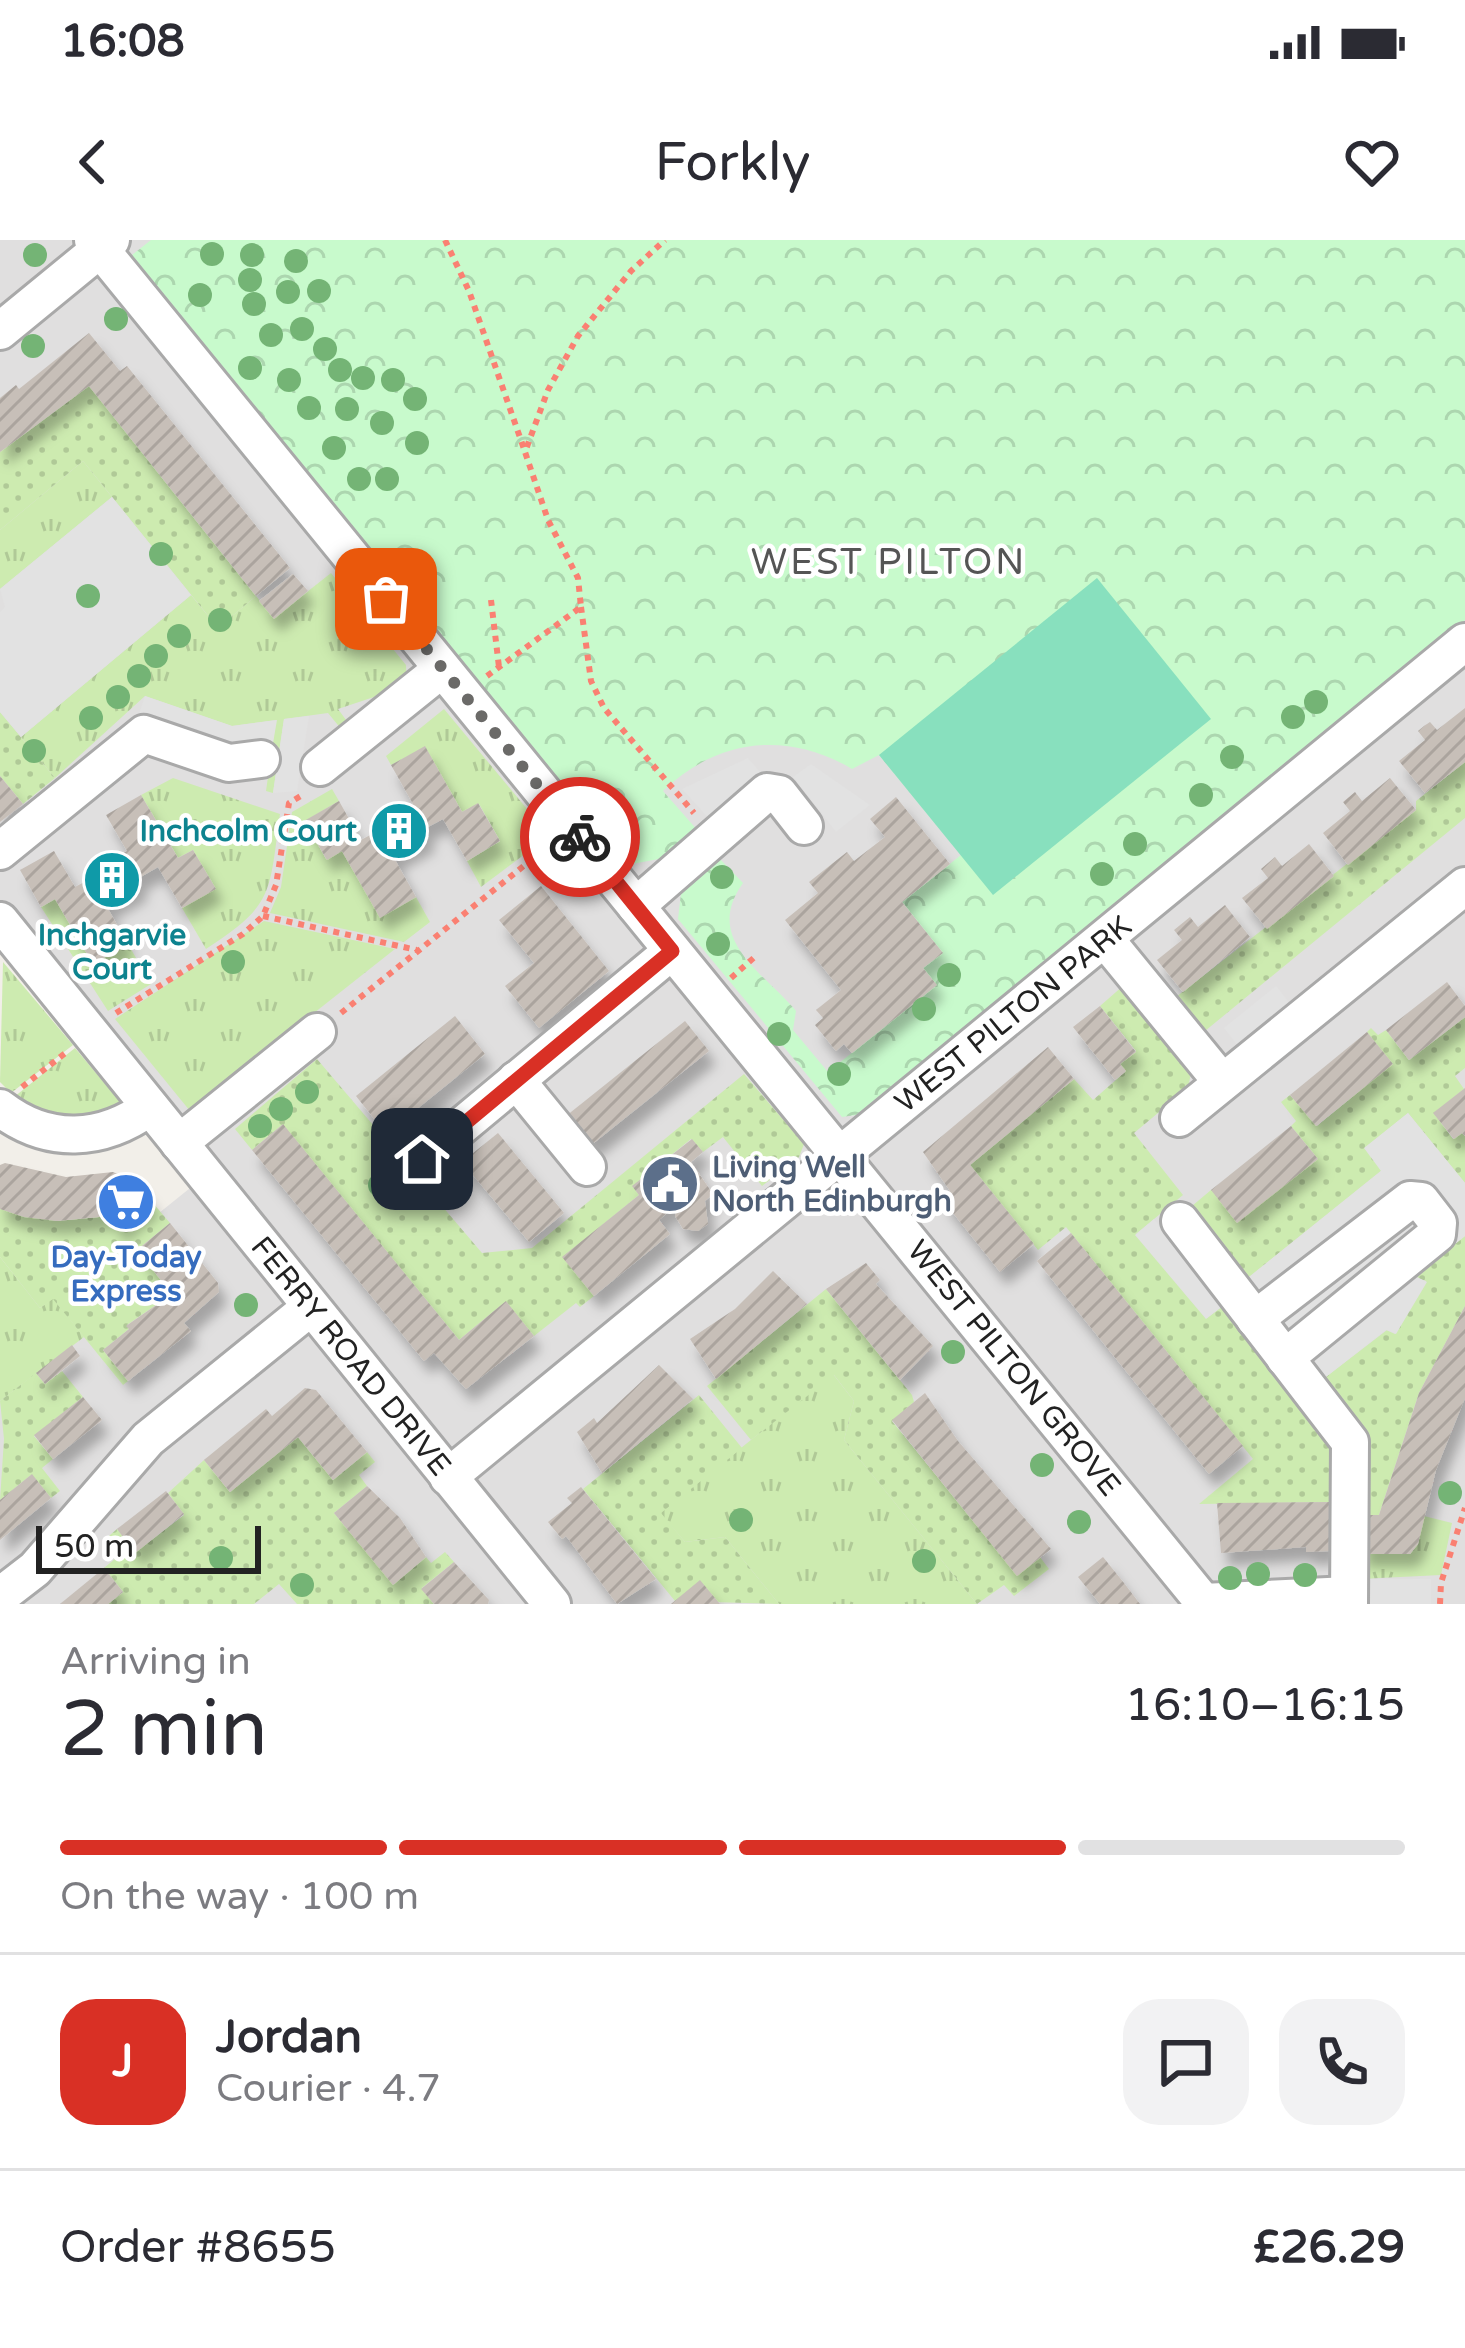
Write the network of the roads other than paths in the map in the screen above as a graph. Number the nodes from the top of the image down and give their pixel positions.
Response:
1 (102, 243) edge
2 (0, 331) edge
3 (1461, 652) edge
4 (453, 682) junction
5 (261, 759) dead end
6 (320, 767) road end
7 (804, 826) dead end
8 (0, 851) edge
9 (1465, 886) edge
10 (636, 906) junction
11 (3, 931) edge
12 (1105, 939) junction
13 (672, 951) junction
14 (317, 1032) road end
15 (516, 1080) junction
16 (1222, 1082) junction
17 (9, 1099) edge
18 (150, 1107) junction
19 (1179, 1118) dead end
20 (179, 1143) junction
21 (841, 1155) junction
22 (422, 1159) dead end
23 (587, 1167) dead end
24 (1190, 1245) dead end
25 (311, 1307) junction
26 (1255, 1319) junction
27 (1285, 1358) junction
28 (448, 1477) junction
29 (0, 1596) edge
30 (1349, 1600) edge
31 (1204, 1603) edge
32 (552, 1604) edge

1 - 2 street
1 - 4 street, WEST PILTON GROVE
3 - 12 street, WEST PILTON PARK
4 - 6 street
4 - 10 street, WEST PILTON GROVE
5 - 8 street
7 - 10 street
9 - 16 street
10 - 13 street, WEST PILTON GROVE
11 - 18 street, FERRY ROAD DRIVE
12 - 16 street
12 - 21 street, WEST PILTON PARK
13 - 15 street
13 - 21 street, WEST PILTON GROVE
14 - 20 street
15 - 22 street
15 - 23 street
16 - 19 street
17 - 18 street
18 - 20 street, FERRY ROAD DRIVE
20 - 25 street, FERRY ROAD DRIVE
21 - 28 street, WEST PILTON PARK
21 - 31 street, WEST PILTON GROVE
24 - 26 street
25 - 28 street, FERRY ROAD DRIVE
25 - 29 street
26 - 27 street
26 - 27 street
27 - 30 street
28 - 32 street, FERRY ROAD DRIVE
30 - 31 street

